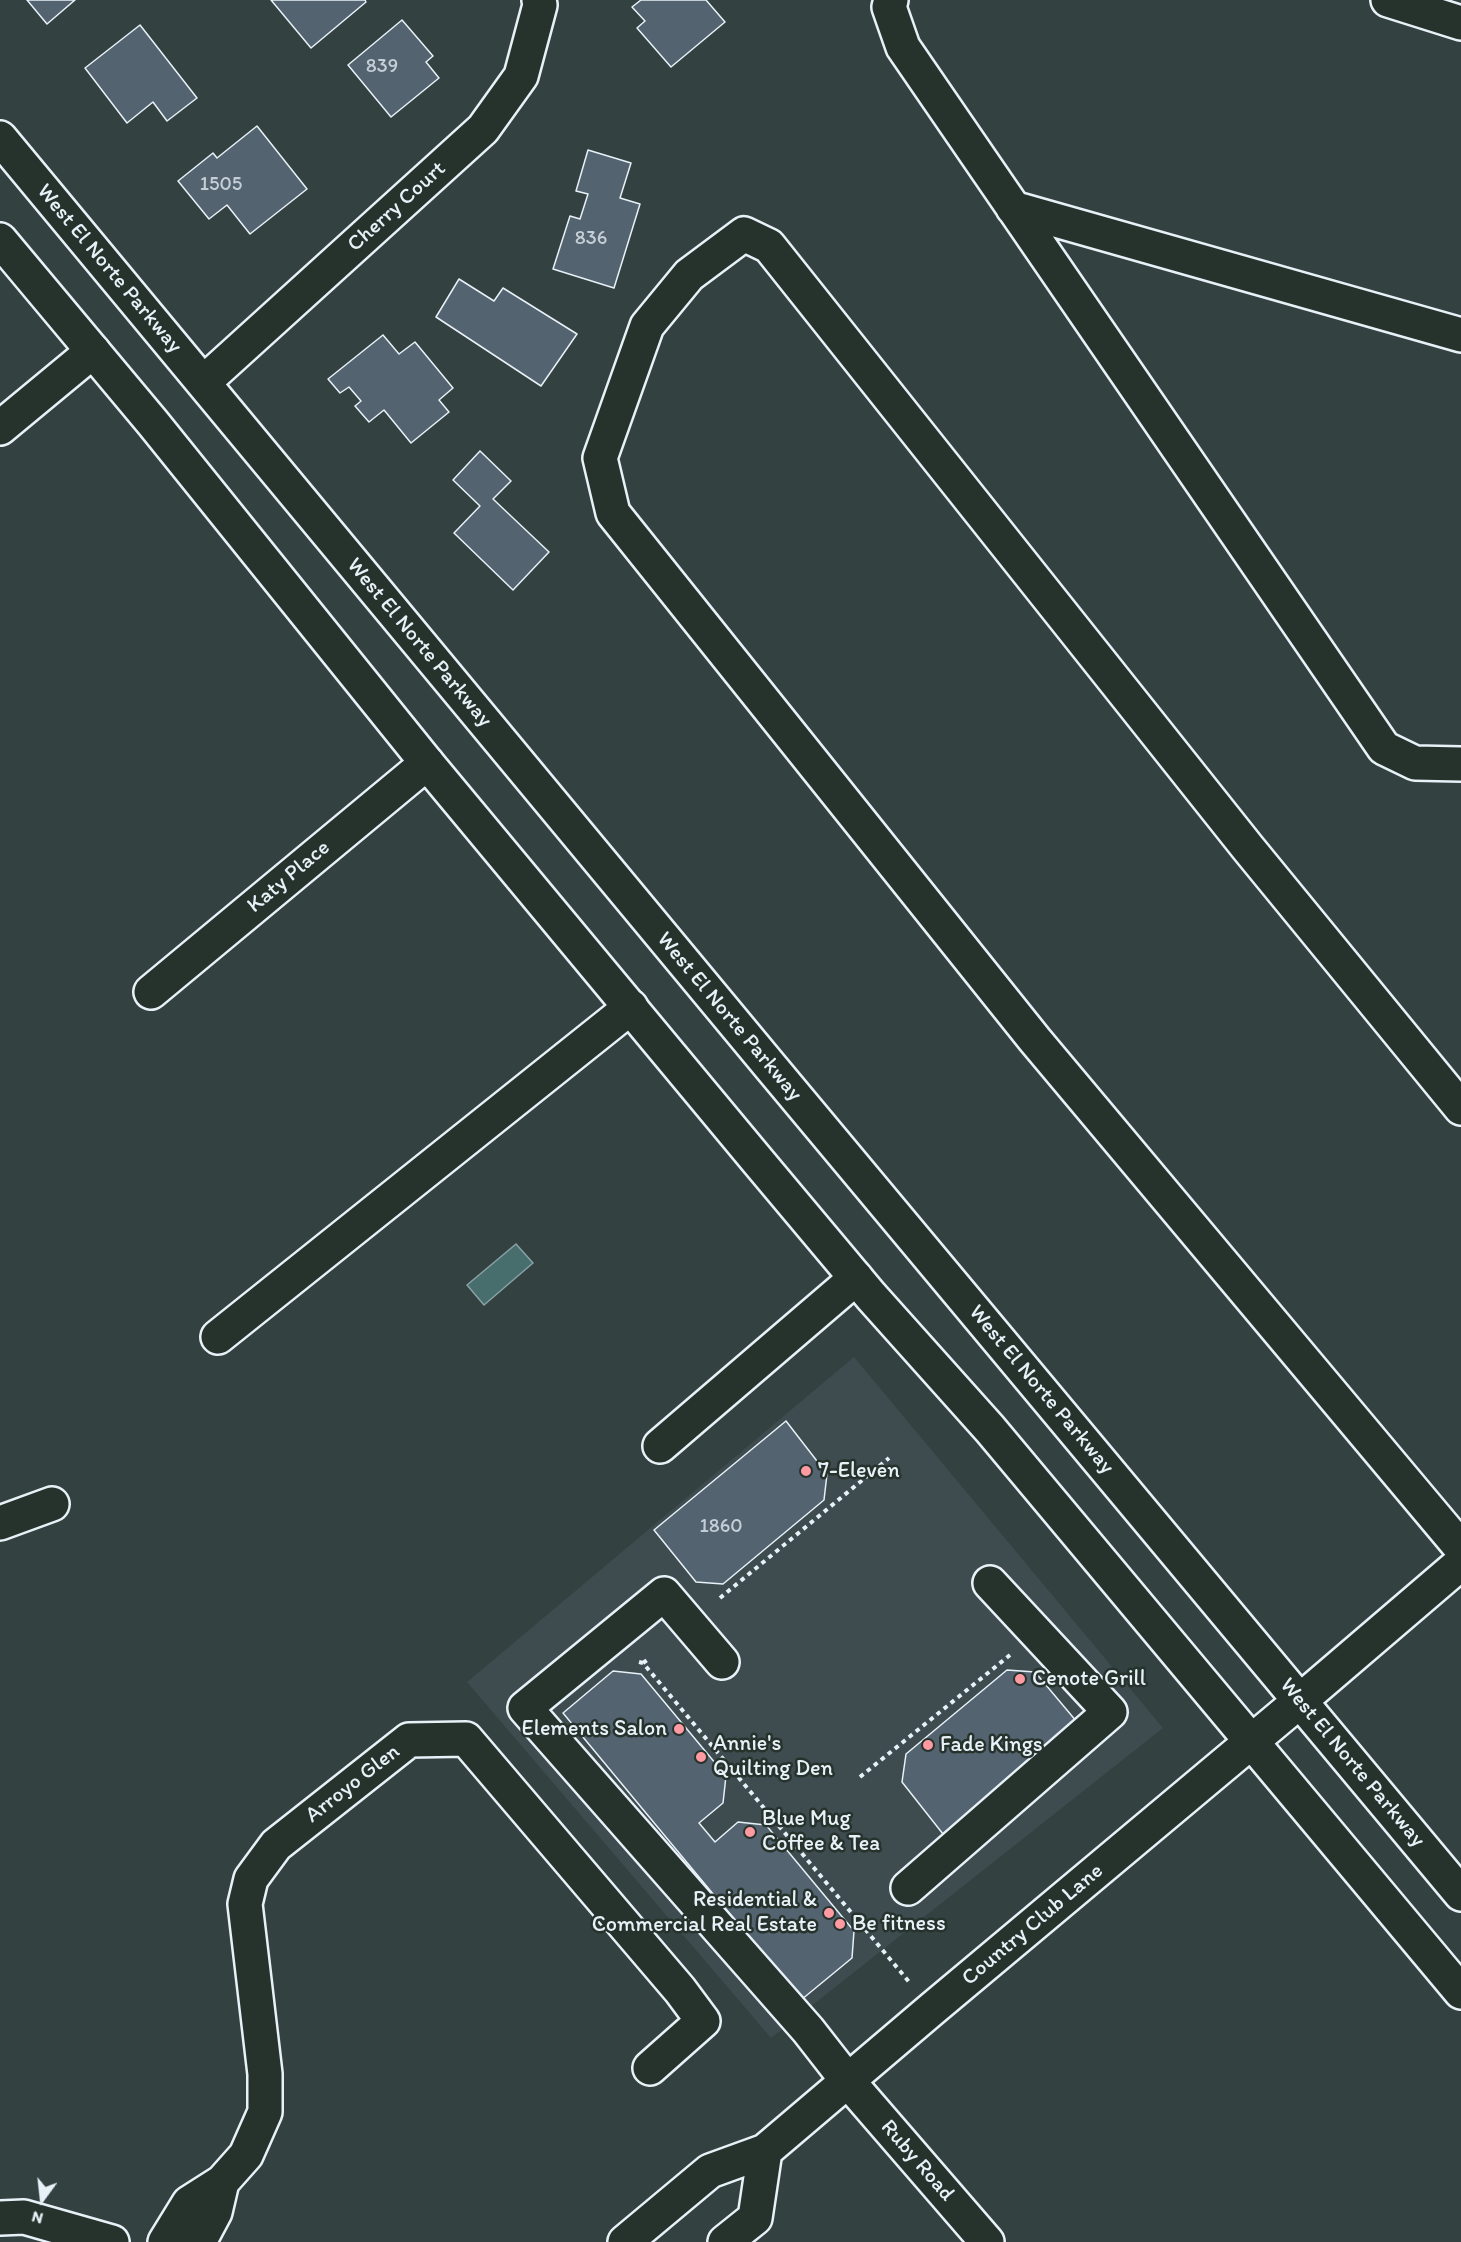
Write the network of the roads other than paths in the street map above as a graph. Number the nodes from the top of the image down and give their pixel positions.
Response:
1 (539, 0) edge
2 (891, 0) edge
3 (1388, 0) edge
4 (1461, 23) edge
5 (0, 138) edge
6 (1013, 208) junction
7 (0, 240) edge
8 (1461, 335) edge
9 (93, 351) junction
10 (204, 382) junction
11 (0, 428) edge
12 (427, 763) junction
13 (1461, 764) edge
14 (151, 992) dead end
15 (631, 1007) junction
16 (1461, 1108) edge
17 (856, 1278) junction
18 (218, 1337) dead end
19 (660, 1446) dead end
20 (52, 1504) dead end
21 (0, 1522) edge
22 (1461, 1548) edge
23 (1461, 1563) edge
24 (990, 1583) dead end
25 (722, 1662) dead end
26 (1301, 1700) junction
27 (1251, 1742) junction
28 (908, 1888) dead end
29 (1461, 1894) edge
30 (1461, 1992) edge
31 (650, 2068) dead end
32 (847, 2080) junction
33 (765, 2151) junction
34 (222, 2182) junction
35 (0, 2218) edge
36 (112, 2242) edge
37 (165, 2242) edge
38 (199, 2242) edge
39 (625, 2242) edge
40 (725, 2242) edge
41 (987, 2242) edge

1 - 10 main road, Cherry Court
2 - 6 main road
3 - 4 main road
5 - 10 main road, West El Norte Parkway
6 - 8 main road
6 - 13 main road
7 - 9 main road
9 - 11 main road
9 - 12 main road
10 - 26 main road, West El Norte Parkway
12 - 14 main road, Katy Place
12 - 15 main road
15 - 17 main road
15 - 18 main road
16 - 22 main road
17 - 19 main road
17 - 27 main road
20 - 21 main road
23 - 26 main road, Country Club Lane
24 - 28 main road
25 - 32 main road, Ruby Road
26 - 27 main road, Country Club Lane
26 - 29 main road, West El Norte Parkway
27 - 30 main road
27 - 32 main road, Country Club Lane
31 - 34 main road, Arroyo Glen
32 - 33 main road, Country Club Lane
32 - 41 main road, Ruby Road
33 - 39 main road, Country Club Lane
33 - 40 main road
34 - 37 main road, Arroyo Glen
34 - 38 main road, Arroyo Glen
35 - 36 main road

